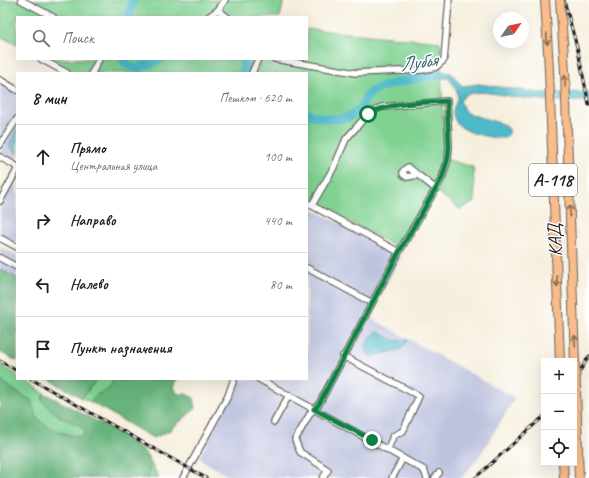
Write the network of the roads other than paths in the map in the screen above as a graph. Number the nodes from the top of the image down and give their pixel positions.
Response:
1 (21, 0) edge
2 (225, 0) edge
3 (449, 0) edge
4 (545, 0) edge
5 (560, 0) edge
6 (218, 10) junction
7 (51, 16) edge
8 (209, 16) edge
9 (226, 16) edge
10 (43, 60) edge
11 (98, 60) edge
12 (258, 60) edge
13 (281, 60) edge
14 (65, 72) edge
15 (92, 72) edge
16 (252, 72) edge
17 (0, 80) edge
18 (16, 89) edge
19 (16, 121) edge
20 (0, 145) edge
21 (0, 157) edge
22 (16, 166) edge
23 (16, 172) edge
24 (418, 175) dead end
25 (436, 189) junction
26 (0, 201) edge
27 (309, 204) edge
28 (0, 238) edge
29 (14, 245) edge
30 (399, 252) junction
31 (0, 258) edge
32 (16, 266) edge
33 (308, 269) edge
34 (372, 303) junction
35 (342, 356) junction
36 (560, 358) edge
37 (234, 380) edge
38 (261, 380) edge
39 (289, 395) junction
40 (314, 409) junction
41 (274, 422) dead end
42 (388, 449) junction
43 (403, 458) junction
44 (563, 466) edge
45 (183, 478) edge
46 (323, 478) edge
47 (392, 478) edge
48 (427, 478) edge
49 (564, 478) edge
50 (580, 478) edge

1 - 7 street
2 - 6 street
3 - 13 street
4 -> 36 highway, КАД / А-118
50 -> 5 highway, КАД / А-118, bridge
6 - 8 street
6 - 9 street
10 - 14 street
11 - 15 street
12 - 16 street
17 - 18 street
19 - 20 street
21 - 22 street
23 - 26 street
24 - 25 street
25 - 27 street
25 - 30 street
27 - 30 street
28 - 29 street
30 - 34 street
31 - 32 street
33 - 34 street
34 - 35 street
35 - 40 street
35 - 42 street
37 - 45 street
38 - 39 street
39 - 40 street
39 - 41 street
40 - 42 street
40 - 46 street
42 - 43 street
43 - 47 street
43 - 48 street
44 - 49 highway

